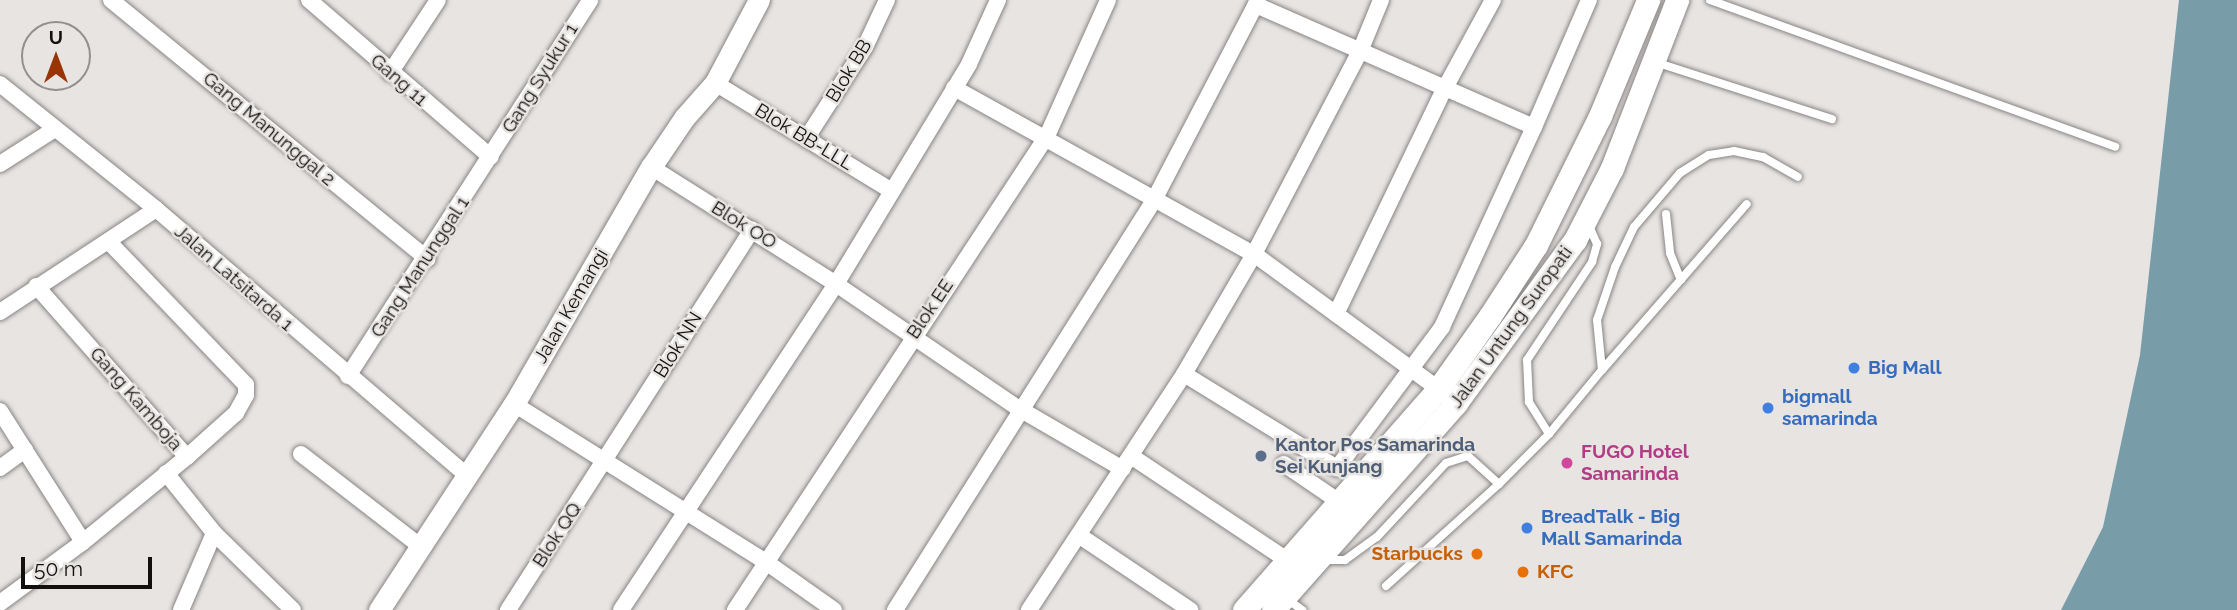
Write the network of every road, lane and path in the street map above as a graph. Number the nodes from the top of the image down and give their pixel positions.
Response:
1 (111, 0) edge
2 (309, 0) edge
3 (438, 0) edge
4 (590, 0) edge
5 (760, 0) edge
6 (887, 0) edge
7 (998, 0) edge
8 (1108, 0) edge
9 (1381, 0) edge
10 (1493, 0) edge
11 (1589, 0) edge
12 (1648, 0) edge
13 (1677, 0) edge
14 (1710, 0) edge
15 (1257, 2) edge
16 (1361, 49) junction
17 (1653, 61) junction
18 (390, 73) junction
19 (0, 83) edge
20 (715, 83) junction
21 (954, 88) junction
22 (1445, 88) junction
23 (1832, 118) dead end
24 (1534, 127) junction
25 (55, 129) junction
26 (1047, 136) junction
27 (806, 139) junction
28 (2115, 147) dead end
29 (491, 156) junction
30 (0, 164) edge
31 (651, 167) junction
32 (1798, 177) dead end
33 (892, 191) junction
34 (1154, 200) junction
35 (1747, 204) dead end
36 (156, 209) junction
37 (1666, 214) dead end
38 (1586, 219) junction
39 (752, 230) junction
40 (109, 242) junction
41 (1254, 254) junction
42 (426, 259) junction
43 (1681, 280) junction
44 (836, 284) junction
45 (36, 286) junction
46 (0, 312) edge
47 (1336, 314) junction
48 (912, 335) junction
49 (1602, 370) junction
50 (1413, 371) junction
51 (1184, 374) junction
52 (348, 376) junction
53 (1439, 387) junction
54 (1456, 403) junction
55 (514, 404) junction
56 (1018, 408) junction
57 (0, 411) edge
58 (1549, 434) junction
59 (25, 450) junction
60 (301, 454) dead end
61 (187, 457) junction
62 (605, 460) junction
63 (1127, 463) junction
64 (1284, 464) dead end
65 (0, 468) edge
66 (166, 473) junction
67 (466, 475) junction
68 (1499, 484) junction
69 (1338, 501) junction
70 (682, 513) junction
71 (214, 533) junction
72 (1080, 536) junction
73 (83, 542) junction
74 (420, 546) junction
75 (1295, 552) junction
76 (1319, 559) junction
77 (766, 562) junction
78 (1386, 586) dead end
79 (0, 603) edge
80 (1287, 606) edge
81 (181, 610) edge
82 (293, 610) edge
83 (379, 610) edge
84 (508, 610) edge
85 (621, 610) edge
86 (735, 610) edge
87 (834, 610) edge
88 (895, 610) edge
89 (1029, 610) edge
90 (1190, 610) edge
91 (1244, 610) edge

1 - 42 street, Gang Manunggal 2
2 - 18 street, Gang 11
3 - 18 street
4 - 29 street, Gang Syukur 1
5 - 20 street, Jalan Kemangi
6 - 27 street, Blok BB
7 - 21 street
8 - 26 street, Blok EE
9 - 16 street
10 - 22 street
11 - 24 street
12 - 53 main road, Jalan Untung Suropati
13 - 17 main road, Jalan Untung Suropati
14 - 28 lane
15 - 16 street
15 - 34 street
16 - 22 street
16 - 41 street
17 - 23 lane
17 - 38 main road, Jalan Untung Suropati
18 - 29 street, Gang 11
19 - 25 street, Jalan Latsitarda 1
20 - 27 street, Blok BB-LLL
20 - 31 street, Jalan Kemangi
21 - 26 street
21 - 33 street
22 - 24 street
22 - 47 street
24 - 50 street
25 - 30 street
25 - 36 street, Jalan Latsitarda 1
26 - 34 street
26 - 48 street, Blok EE
27 - 33 street, Blok BB-LLL
29 - 42 street, Gang Manunggal 1
31 - 39 street, Blok OO
31 - 55 street, Jalan Kemangi
32 - 49 lane
33 - 44 street
34 - 41 street
34 - 56 street
35 - 43 lane
36 - 40 street
36 - 52 street, Jalan Latsitarda 1
37 - 43 lane
38 - 54 main road, Jalan Untung Suropati
38 - 58 lane
39 - 44 street, Blok OO
39 - 62 street, Blok NN
40 - 45 street
40 - 61 street
41 - 47 street
41 - 51 street
42 - 52 street, Gang Manunggal 1
43 - 49 lane
44 - 48 street, Blok OO
44 - 70 street
45 - 46 street
45 - 61 street, Gang Kamboja
47 - 50 street
48 - 56 street, Blok OO
48 - 77 street, Blok EE
49 - 58 lane
50 - 51 street
50 - 53 street
51 - 63 street
52 - 67 street, Jalan Latsitarda 1
53 - 54 street
53 - 69 main road, Jalan Untung Suropati
54 - 76 main road, Jalan Untung Suropati
55 - 62 street
55 - 67 street, Jalan Kemangi
56 - 63 street, Blok OO
56 - 88 street
57 - 59 street
58 - 68 lane
59 - 65 street
59 - 73 street
60 - 74 street
61 - 66 street, Gang Kamboja
62 - 70 street
62 - 84 street, Blok QQ
63 - 72 street
63 - 75 street, Blok OO
64 - 69 street
66 - 71 street
66 - 73 street, Gang Kamboja
67 - 74 street, Jalan Kemangi
68 - 76 lane
68 - 78 lane
69 - 75 main road, Jalan Untung Suropati
70 - 77 street
70 - 85 street
71 - 81 street
71 - 82 street
72 - 89 street
72 - 90 street
73 - 79 street, Gang Kamboja
74 - 83 street, Jalan Kemangi
75 - 76 lane
75 - 91 main road, Jalan Untung Suropati
76 - 80 main road, Jalan Untung Suropati
77 - 86 street, Blok EE
77 - 87 street

